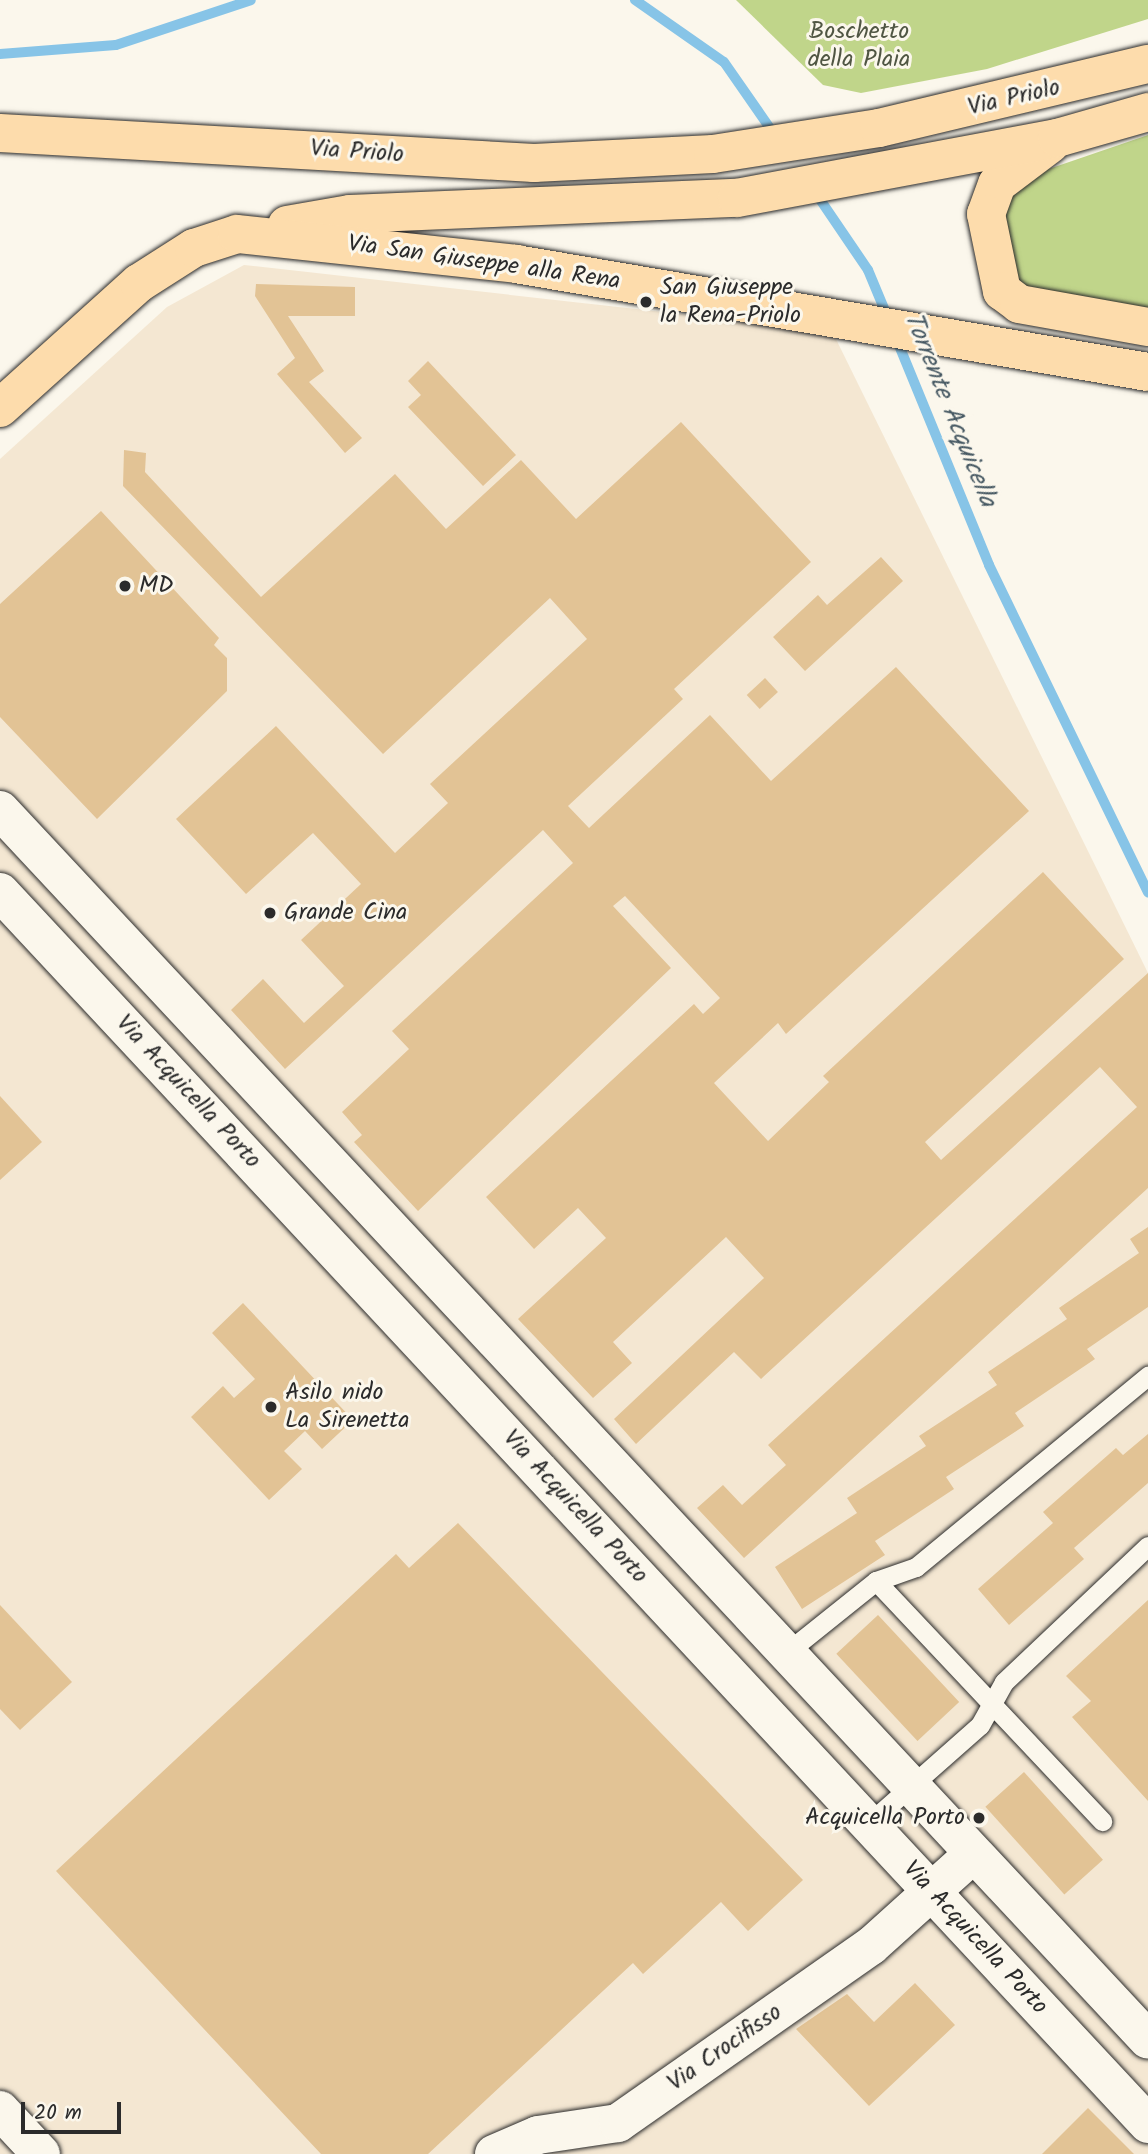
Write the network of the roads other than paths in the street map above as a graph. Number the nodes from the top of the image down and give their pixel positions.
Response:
1 (1148, 64) edge
2 (1148, 112) edge
3 (0, 133) edge
4 (1057, 138) junction
5 (237, 234) junction
6 (1148, 327) edge
7 (1148, 372) edge
8 (0, 408) edge
9 (0, 810) edge
10 (0, 892) edge
11 (106, 923) junction
12 (65, 961) junction
13 (282, 1112) junction
14 (240, 1149) junction
15 (1148, 1376) edge
16 (568, 1419) junction
17 (527, 1457) junction
18 (661, 1518) junction
19 (1148, 1545) edge
20 (621, 1556) junction
21 (876, 1581) junction
22 (786, 1653) junction
23 (995, 1703) junction
24 (911, 1786) junction
25 (1102, 1821) dead end
26 (868, 1824) junction
27 (973, 1854) junction
28 (932, 1892) junction
29 (1148, 2040) edge
30 (0, 2110) edge
31 (1148, 2124) edge
32 (41, 2154) edge
33 (494, 2154) edge

1 - 3 main road, Via Priolo
2 - 4 main road, Via Priolo
4 - 5 main road, Via Priolo
4 - 6 main road
5 - 7 main road, Via San Giuseppe alla Rena
5 - 8 main road, Via San Giuseppe alla Rena
9 - 11 main road
10 - 12 main road, Via Acquicella Porto
11 - 12 main road
11 - 13 main road
12 - 14 main road, Via Acquicella Porto
13 - 14 main road
13 - 16 main road
14 - 17 main road, Via Acquicella Porto
15 - 21 lane
16 - 17 main road
16 - 18 main road
17 - 20 main road, Via Acquicella Porto
18 - 20 main road
18 - 22 main road
19 - 23 lane
20 - 26 main road, Via Acquicella Porto
21 - 22 lane
21 - 23 lane
22 - 24 main road
23 - 24 lane
23 - 25 lane
24 - 26 lane
24 - 27 main road
26 - 28 main road, Via Acquicella Porto
27 - 28 main road, Via Crocifisso
27 - 29 main road
28 - 31 main road, Via Acquicella Porto
28 - 33 main road, Via Crocifisso
30 - 32 main road

